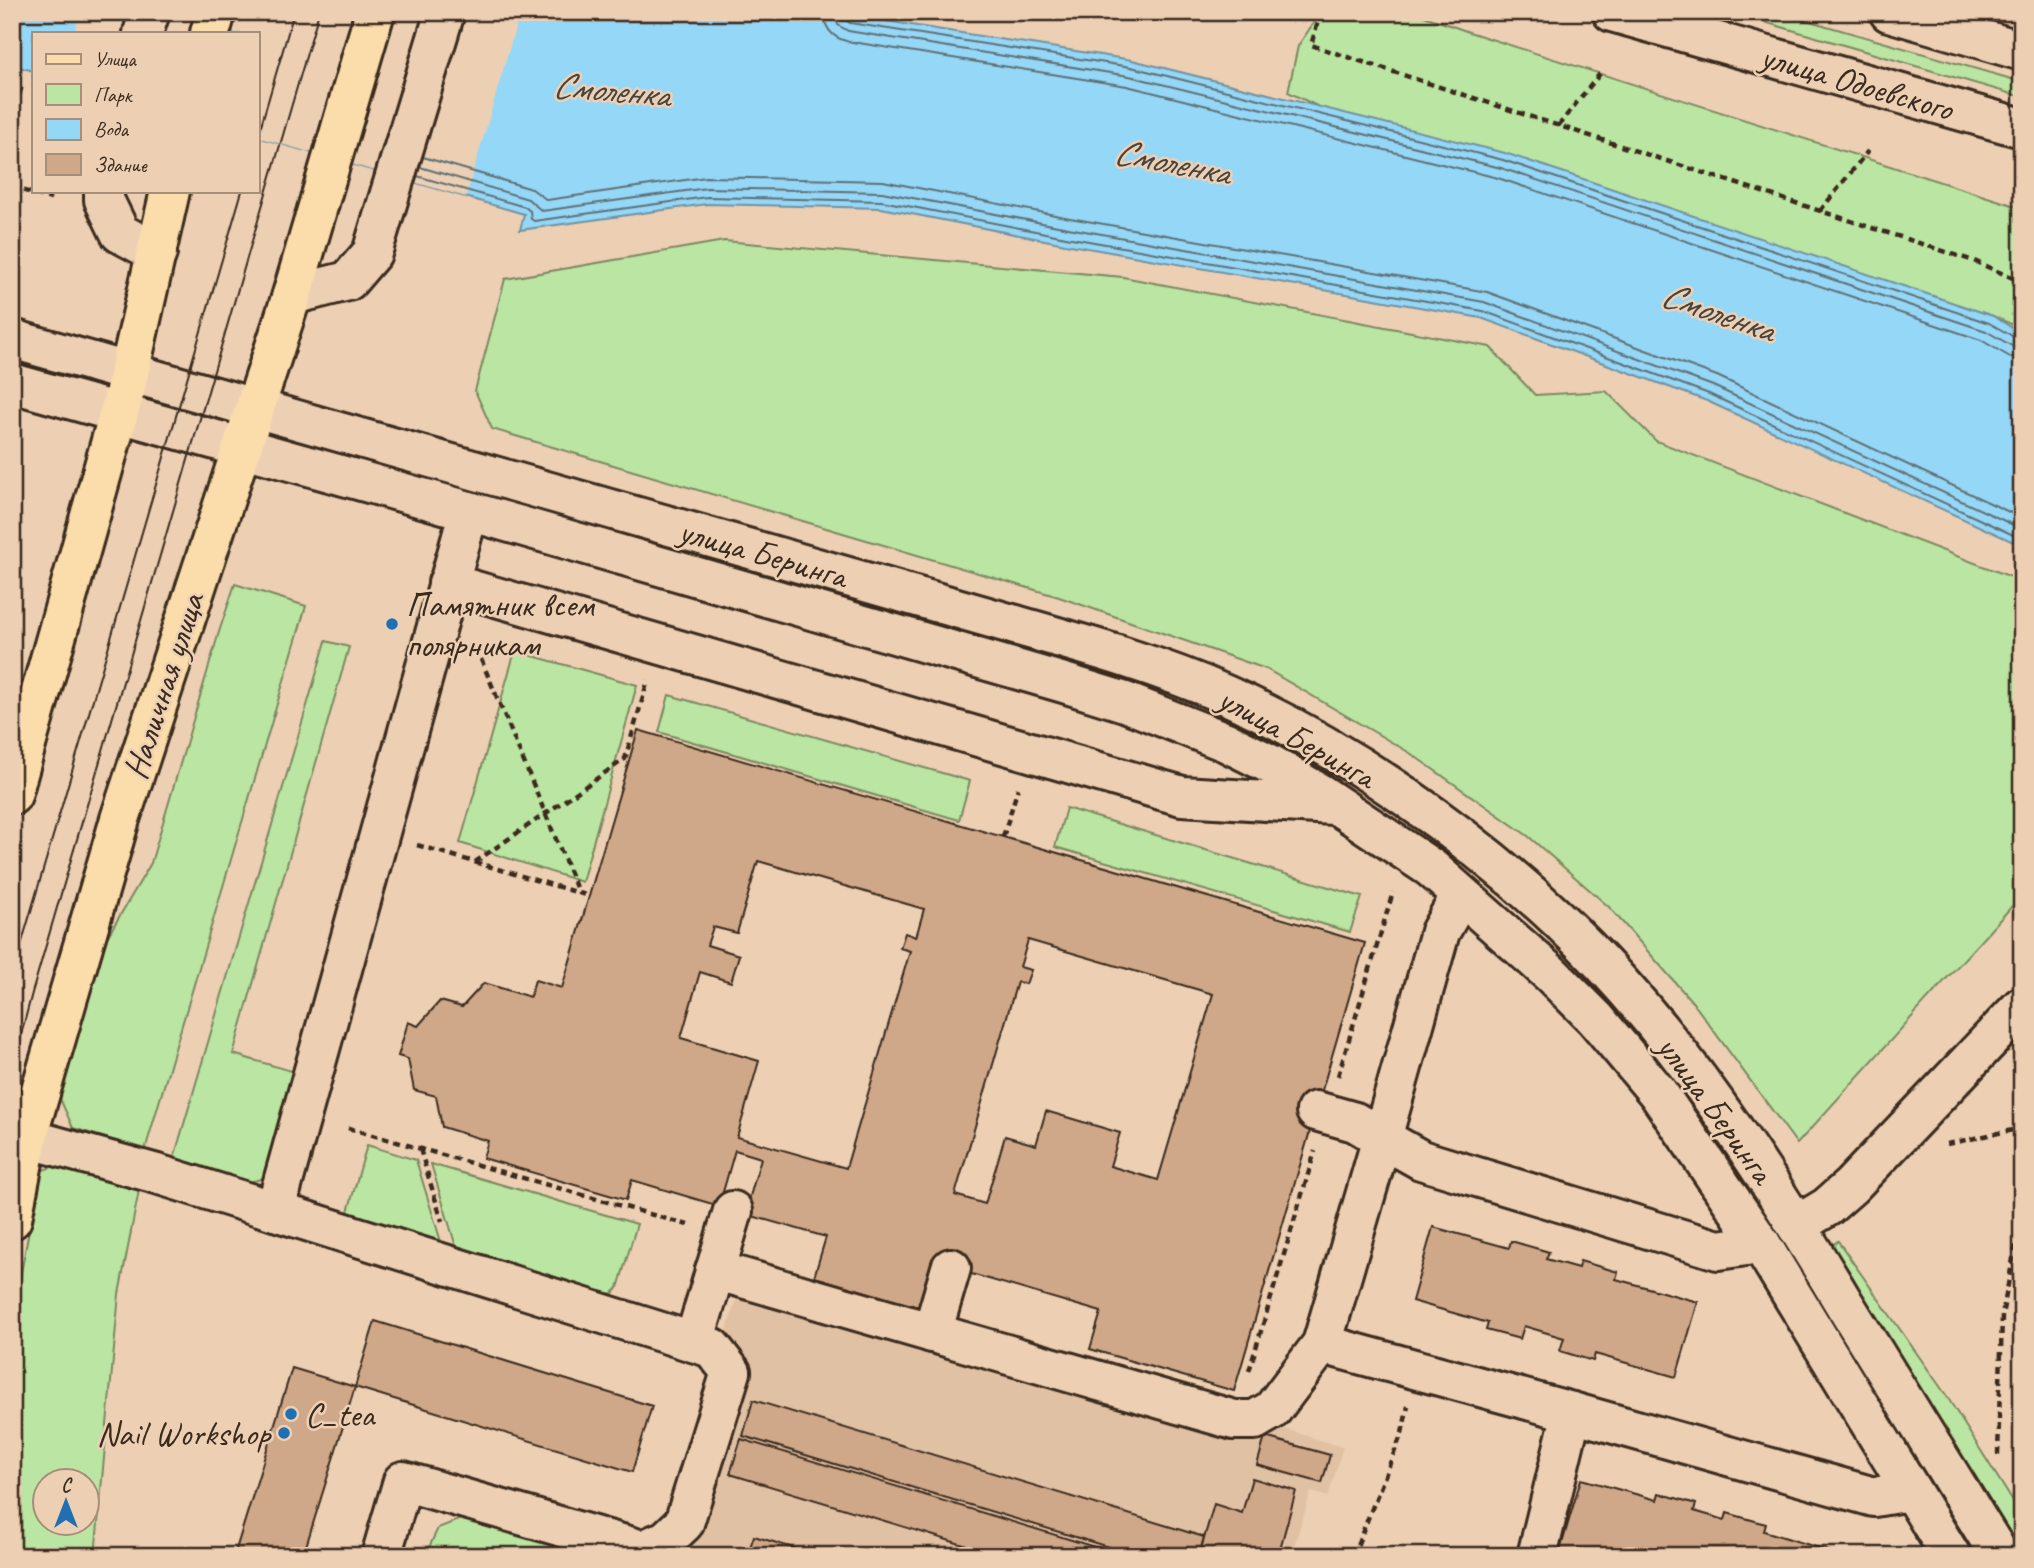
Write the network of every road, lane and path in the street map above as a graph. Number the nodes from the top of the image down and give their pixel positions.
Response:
1 (150, 12) edge
2 (216, 12) edge
3 (375, 12) edge
4 (445, 12) edge
5 (1321, 12) edge
6 (1612, 12) edge
7 (1889, 12) edge
8 (144, 32) edge
9 (210, 32) edge
10 (2022, 51) edge
11 (1603, 70) dead end
12 (12, 83) edge
13 (12, 117) edge
14 (1558, 126) junction
15 (2022, 128) edge
16 (1868, 151) dead end
17 (12, 187) edge
18 (104, 192) edge
19 (170, 192) edge
20 (51, 199) dead end
21 (1820, 211) junction
22 (157, 253) junction
23 (2022, 282) edge
24 (292, 295) junction
25 (12, 339) edge
26 (130, 373) junction
27 (12, 383) edge
28 (254, 408) junction
29 (119, 414) junction
30 (241, 447) junction
31 (469, 511) junction
32 (448, 583) junction
33 (481, 659) dead end
34 (652, 667) dead end
35 (12, 795) edge
36 (1337, 805) junction
37 (1013, 806) dead end
38 (545, 814) junction
39 (379, 835) junction
40 (1003, 837) dead end
41 (475, 862) junction
42 (578, 892) junction
43 (1393, 892) dead end
44 (589, 895) dead end
45 (1464, 898) junction
46 (2022, 1006) edge
47 (1321, 1112) junction
48 (348, 1128) dead end
49 (20, 1136) edge
50 (1382, 1138) junction
51 (275, 1211) junction
52 (2022, 1213) edge
53 (12, 1219) edge
54 (1797, 1225) junction
55 (725, 1239) junction
56 (1761, 1244) junction
57 (951, 1268) dead end
58 (932, 1333) junction
59 (694, 1342) junction
60 (1322, 1344) junction
61 (1417, 1369) junction
62 (1572, 1412) junction
63 (1234, 1420) junction
64 (1998, 1455) dead end
65 (1910, 1490) junction
66 (381, 1556) edge
67 (1353, 1556) edge
68 (1537, 1556) edge
69 (1951, 1556) edge
70 (2000, 1556) edge

1 - 8 street
2 - 9 main road
3 - 24 main road, Наличная улица
4 - 24 street
5 - 14 path
6 - 15 street, улица Одоевского
7 - 10 street
11 - 14 path
12 - 13 path
14 - 21 path
16 - 21 path
17 - 20 path
18 - 22 street
19 - 22 main road
21 - 23 path
22 - 26 main road
24 - 28 main road, Наличная улица
25 - 26 street, улица Беринга
26 - 28 street, улица Беринга
26 - 29 main road
27 - 29 street, улица Беринга
28 - 30 main road, Наличная улица
28 - 54 street, улица Беринга
29 - 30 street, улица Беринга
29 - 35 main road
30 - 31 street, улица Беринга
30 - 49 main road, Наличная улица
31 - 32 street
31 - 36 street, улица Беринга
32 - 36 street
32 - 39 street
33 - 38 path
34 - 38 path
36 - 45 street, улица Беринга
37 - 40 path
38 - 41 path
38 - 42 path
39 - 41 path
39 - 51 street
41 - 42 path
42 - 44 path
43 - 47 path
45 - 50 street
45 - 56 street, улица Беринга
46 - 54 street
47 - 50 street
47 - 63 path
48 - 55 path
49 - 51 street
49 - 53 main road, Наличная улица
50 - 56 street
50 - 60 street
51 - 59 street
52 - 64 path
54 - 70 street, улица Беринга
55 - 58 street
55 - 59 street
56 - 65 street, улица Беринга
57 - 58 street
58 - 63 street
59 - 66 street
60 - 61 street
60 - 63 street
61 - 62 street
61 - 67 path
62 - 65 street
62 - 68 street
65 - 69 street, улица Беринга

